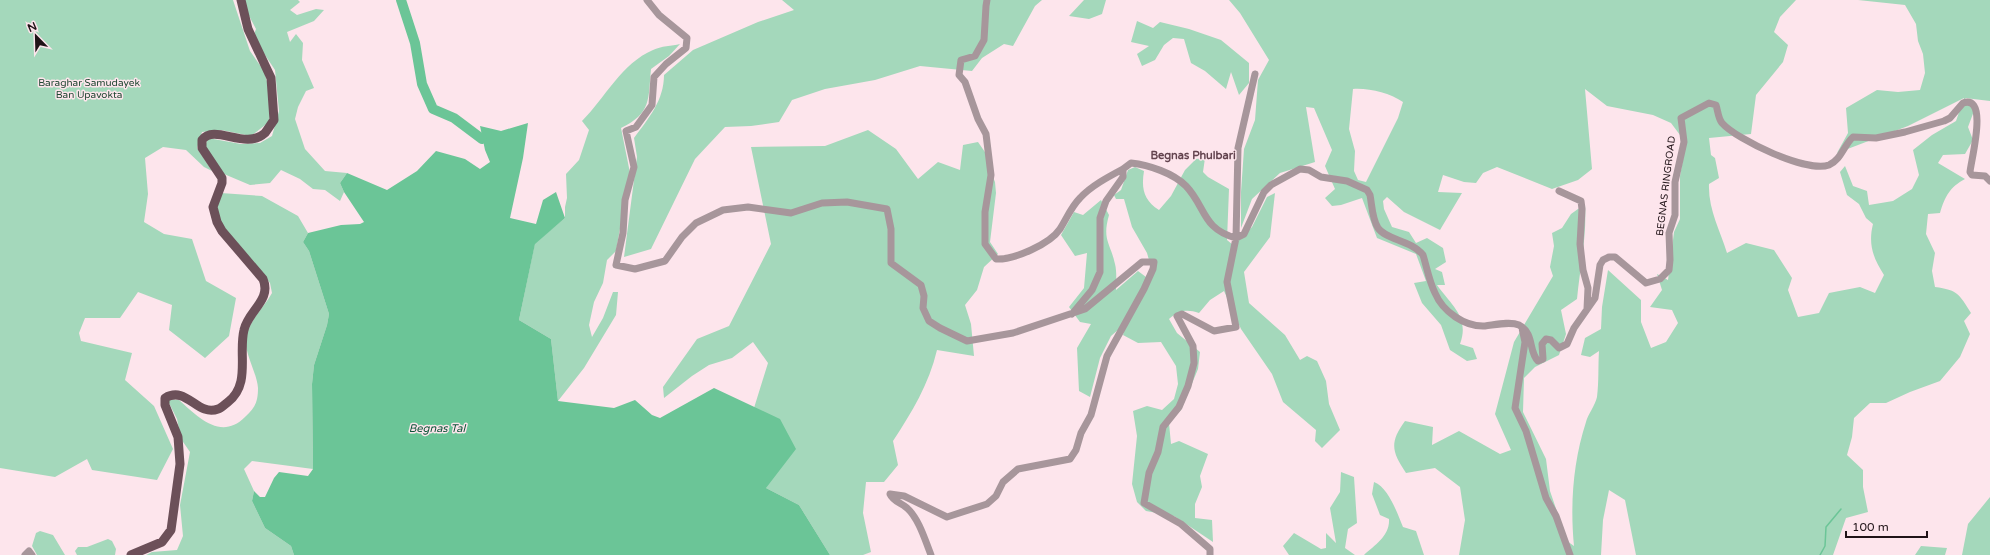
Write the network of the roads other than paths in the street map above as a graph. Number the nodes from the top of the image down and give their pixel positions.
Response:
1 (241, 0) edge
2 (647, 0) edge
3 (988, 0) edge
4 (1255, 74) dead end
5 (1123, 169) junction
6 (1990, 181) edge
7 (1558, 191) dead end
8 (1236, 238) junction
9 (1587, 309) junction
10 (1072, 314) junction
11 (1522, 328) junction
12 (25, 555) edge
13 (32, 555) edge
14 (131, 555) edge
15 (931, 555) edge
16 (1210, 555) edge
17 (1570, 555) edge

1 - 14 main road
2 - 10 street
3 - 5 street
4 - 8 street
5 - 8 street
5 - 10 street
6 - 9 street, BEGNAS RINGROAD
7 - 9 street
8 - 11 street
8 - 16 street
9 - 11 street, BEGNAS RINGROAD
10 - 15 street
11 - 17 street
12 - 13 street

